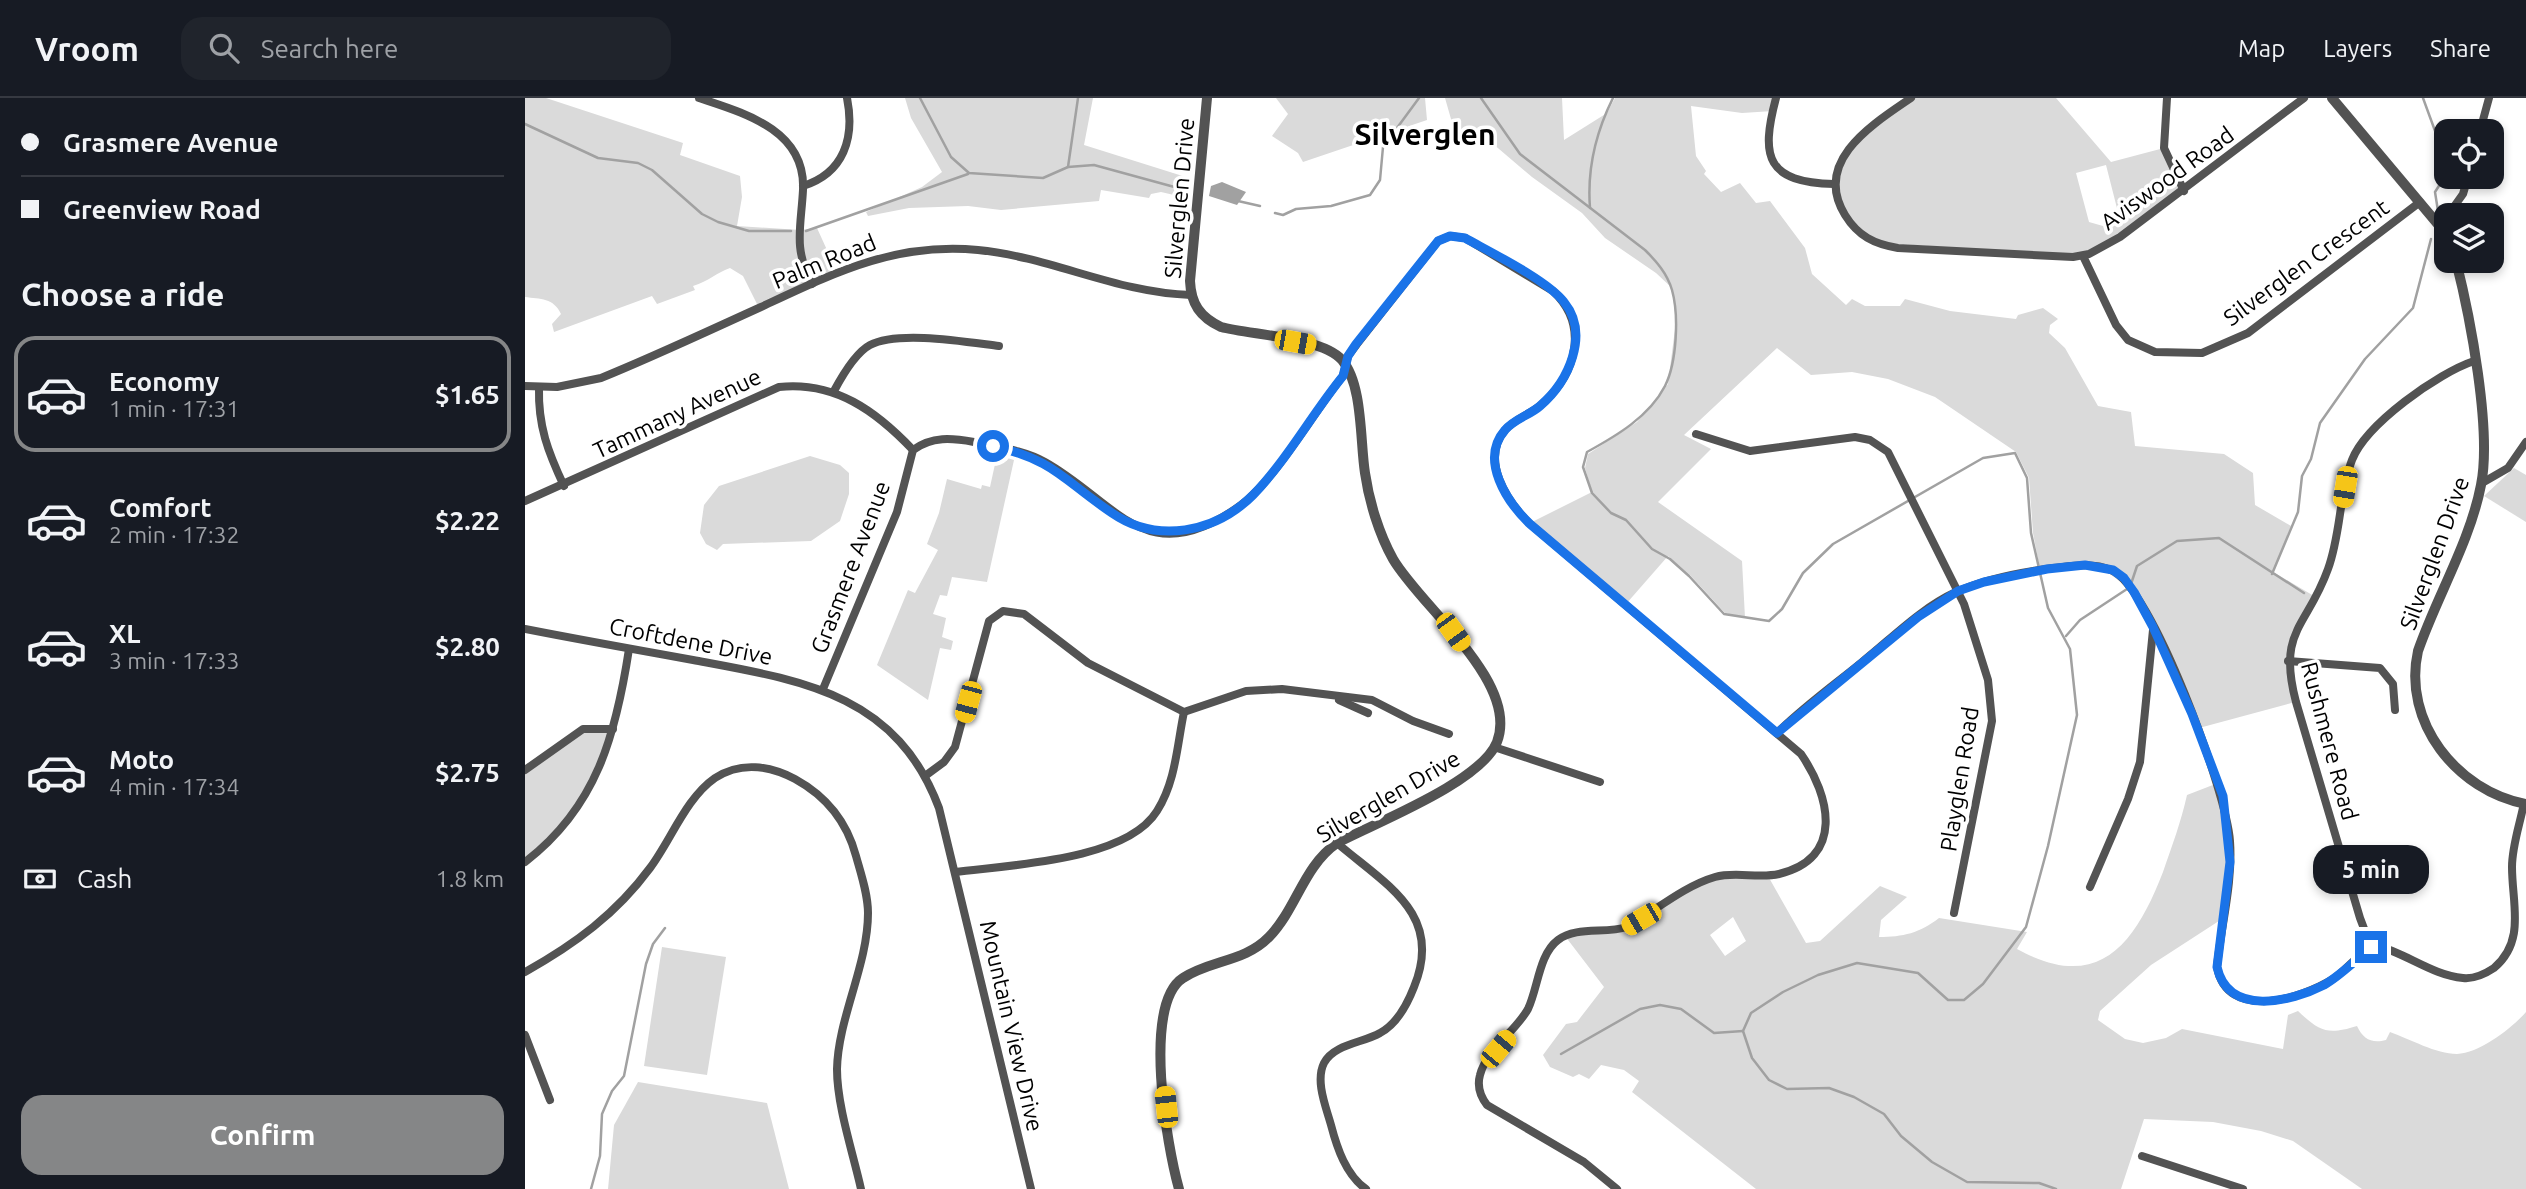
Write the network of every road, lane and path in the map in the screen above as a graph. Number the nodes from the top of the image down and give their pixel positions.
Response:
1 (699, 98) edge
2 (848, 98) edge
3 (1207, 98) edge
4 (1776, 98) edge
5 (1911, 98) edge
6 (2167, 98) edge
7 (2304, 98) edge
8 (2332, 98) edge
9 (2489, 98) edge
10 (2483, 119) edge
11 (1834, 184) junction
12 (803, 186) junction
13 (2184, 191) junction
14 (2420, 202) junction
15 (2434, 212) edge
16 (2083, 256) junction
17 (2458, 273) edge
18 (812, 284) junction
19 (1191, 295) junction
20 (999, 346) dead end
21 (2474, 361) junction
22 (1347, 366) junction
23 (525, 386) edge
24 (539, 388) junction
25 (834, 391) junction
26 (1696, 434) dead end
27 (2526, 442) edge
28 (913, 450) junction
29 (2482, 483) junction
30 (564, 486) junction
31 (525, 501) edge
32 (1958, 591) junction
33 (2153, 627) junction
34 (525, 629) edge
35 (629, 649) junction
36 (2288, 661) junction
37 (823, 689) junction
38 (1333, 698) junction
39 (2395, 710) dead end
40 (1184, 712) junction
41 (1368, 713) dead end
42 (613, 729) junction
43 (1777, 733) junction
44 (1449, 734) dead end
45 (1494, 747) junction
46 (525, 770) edge
47 (926, 776) junction
48 (1600, 782) dead end
49 (2525, 804) edge
50 (1337, 843) junction
51 (525, 862) edge
52 (955, 872) junction
53 (2090, 887) dead end
54 (1954, 913) dead end
55 (2371, 947) junction
56 (525, 972) edge
57 (525, 1035) edge
58 (550, 1100) dead end
59 (2141, 1156) dead end
60 (861, 1189) edge
61 (1031, 1189) edge
62 (1179, 1189) edge
63 (1366, 1189) edge
64 (1617, 1189) edge
65 (2243, 1189) edge

1 - 12 street
2 - 12 street
3 - 19 street, Silverglen Drive
4 - 11 street
5 - 11 street
6 - 13 street
7 - 13 street, Aviswood Road
8 - 14 street
9 - 10 street
11 - 16 street
12 - 18 street
13 - 16 street, Aviswood Road
14 - 15 street
14 - 16 street, Silverglen Crescent
17 - 21 street, Silverglen Drive
18 - 19 street, Palm Road
18 - 24 street, Palm Road
19 - 22 street, Silverglen Drive
20 - 25 street
21 - 29 street, Silverglen Drive
21 - 36 street, Rushmere Road
22 - 28 street
22 - 43 street
22 - 45 street
23 - 24 street, Palm Road
24 - 30 street
25 - 28 street, Tammany Avenue
25 - 30 street, Tammany Avenue
26 - 32 street, Playglen Road
27 - 29 street
28 - 37 street, Grasmere Avenue
29 - 49 street, Silverglen Drive
30 - 31 street, Tammany Avenue
32 - 33 street
32 - 43 street
32 - 54 street, Playglen Road
33 - 53 street
33 - 55 street
34 - 35 street, Croftdene Drive
35 - 37 street, Croftdene Drive
35 - 42 street
36 - 39 street
36 - 55 street, Rushmere Road
37 - 47 street, Croftdene Drive
38 - 40 street
38 - 41 street
38 - 44 street
40 - 47 street
40 - 52 street
42 - 46 street
42 - 51 street
43 - 64 street
45 - 48 street
45 - 50 street, Silverglen Drive
47 - 52 street, Croftdene Drive
49 - 55 street
50 - 62 street, Silverglen Drive
50 - 63 street
52 - 61 street, Mountain View Drive
56 - 60 street
57 - 58 street
59 - 65 street

